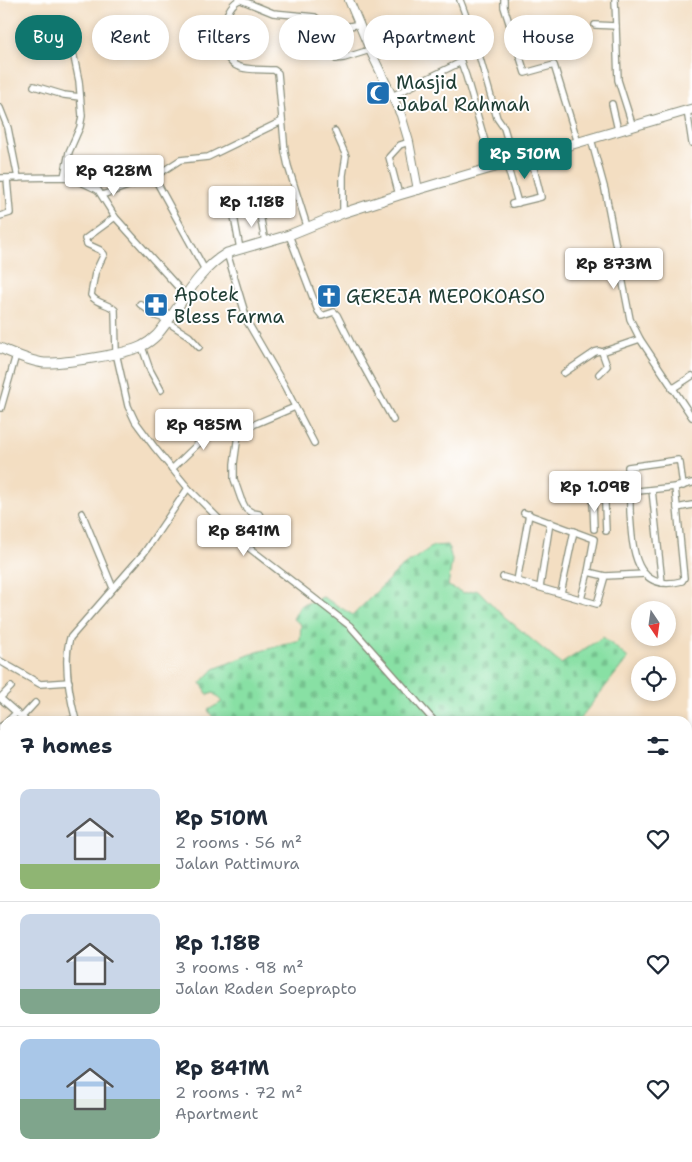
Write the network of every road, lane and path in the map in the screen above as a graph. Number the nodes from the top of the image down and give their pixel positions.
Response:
1 (240, 0) edge
2 (349, 0) edge
3 (460, 0) edge
4 (504, 0) edge
5 (614, 0) edge
6 (289, 15) edge
7 (465, 15) edge
8 (360, 24) junction
9 (354, 25) edge
10 (595, 25) dead end
11 (616, 26) junction
12 (364, 34) edge
13 (75, 60) edge
14 (375, 60) edge
15 (480, 60) edge
16 (461, 62) joint
17 (34, 86) dead end
18 (392, 96) junction
19 (80, 97) junction
20 (612, 104) dead end
21 (0, 108) edge
22 (689, 110) edge
23 (282, 121) junction
24 (632, 126) junction
25 (618, 130) junction
26 (335, 131) dead end
27 (591, 139) junction
28 (408, 142) junction
29 (578, 143) junction
30 (692, 143) edge
31 (531, 157) junction
32 (510, 163) junction
33 (493, 169) junction
34 (64, 176) junction
35 (154, 177) junction
36 (3, 178) edge
37 (18, 178) junction
38 (418, 190) junction
39 (102, 195) junction
40 (399, 195) junction
41 (231, 200) dead end
42 (258, 209) dead end
43 (343, 213) junction
44 (0, 216) edge
45 (115, 217) junction
46 (308, 226) junction
47 (289, 234) junction
48 (266, 242) junction
49 (240, 249) junction
50 (227, 253) junction
51 (205, 270) junction
52 (185, 295) junction
53 (140, 304) dead end
54 (168, 321) junction
55 (640, 339) junction
56 (142, 346) junction
57 (199, 347) dead end
58 (0, 348) edge
59 (602, 352) junction
60 (116, 353) junction
61 (16, 355) junction
62 (564, 374) dead end
63 (599, 374) dead end
64 (692, 376) edge
65 (672, 389) junction
66 (161, 390) dead end
67 (295, 407) junction
68 (1, 408) edge
69 (692, 417) edge
70 (392, 420) dead end
71 (238, 436) junction
72 (314, 443) dead end
73 (172, 469) junction
74 (592, 475) dead end
75 (604, 478) dead end
76 (692, 483) edge
77 (684, 486) junction
78 (675, 487) junction
79 (188, 488) junction
80 (652, 490) junction
81 (630, 491) junction
82 (605, 494) junction
83 (593, 496) junction
84 (584, 497) dead end
85 (692, 505) edge
86 (677, 508) junction
87 (82, 513) dead end
88 (550, 522) junction
89 (594, 529) dead end
90 (574, 531) junction
91 (606, 531) dead end
92 (244, 544) junction
93 (588, 572) junction
94 (645, 574) junction
95 (605, 576) junction
96 (503, 577) dead end
97 (517, 581) junction
98 (662, 583) junction
99 (540, 587) junction
100 (113, 588) junction
101 (560, 593) junction
102 (581, 599) junction
103 (0, 661) edge
104 (69, 682) junction
105 (11, 687) dead end
106 (0, 698) edge
107 (34, 703) dead end
108 (20, 716) edge
109 (22, 716) edge
110 (74, 716) edge
111 (430, 716) edge

1 - 6 street
1 - 23 street
2 - 8 main road
3 - 7 street
4 - 29 street
5 - 11 street
8 - 9 street
8 - 12 main road
10 - 11 street
11 - 24 street
13 - 19 street
14 - 18 main road
15 - 32 street
16 - 18 street
16 - 33 street
17 - 19 street
18 - 28 main road
19 - 34 street
20 - 25 street
21 - 37 street
22 - 24 highway
22 - 30 street
23 - 35 street
23 - 46 street
24 - 25 highway
25 - 27 highway
26 - 43 street
27 - 29 highway
27 - 55 street
28 - 38 main road
28 - 40 street
29 - 31 highway
31 - 32 highway
31 - 32 street
32 - 33 highway
33 - 38 highway
34 - 37 street
34 - 39 street
35 - 39 street
35 - 51 street
36 - 37 street
36 - 44 street
38 - 40 highway
39 - 45 street
40 - 43 highway
41 - 49 street
42 - 48 street
43 - 46 highway
45 - 52 street
45 - 60 street
46 - 47 highway
47 - 48 highway
47 - 70 street
48 - 49 highway
49 - 50 highway
50 - 51 highway
50 - 67 street
51 - 52 highway
52 - 54 highway
53 - 54 street
54 - 56 highway
54 - 57 street
55 - 59 street
55 - 65 street
56 - 60 highway
56 - 66 street
58 - 61 highway
59 - 62 street
59 - 63 street
60 - 61 highway
60 - 73 street
61 - 68 street
64 - 65 street
65 - 69 street
67 - 71 street
67 - 72 street
71 - 73 street
71 - 92 street
73 - 79 street
74 - 83 street
75 - 82 street
76 - 77 street
77 - 78 street
77 - 81 street
78 - 80 street
78 - 86 street
79 - 92 street
79 - 100 street
80 - 81 street
80 - 98 street
81 - 82 street
81 - 94 street
82 - 83 street
82 - 91 street
83 - 84 street
83 - 89 street
85 - 86 street
86 - 98 street
87 - 100 street
88 - 90 street
88 - 97 street
88 - 99 street
90 - 93 street
90 - 101 street
92 - 111 street
93 - 95 street
93 - 102 street
94 - 95 street
94 - 98 street
95 - 102 street
96 - 97 street
97 - 99 street
99 - 101 street
100 - 104 street
101 - 102 street
103 - 104 street
104 - 110 street
105 - 106 street
106 - 108 street
107 - 109 street

